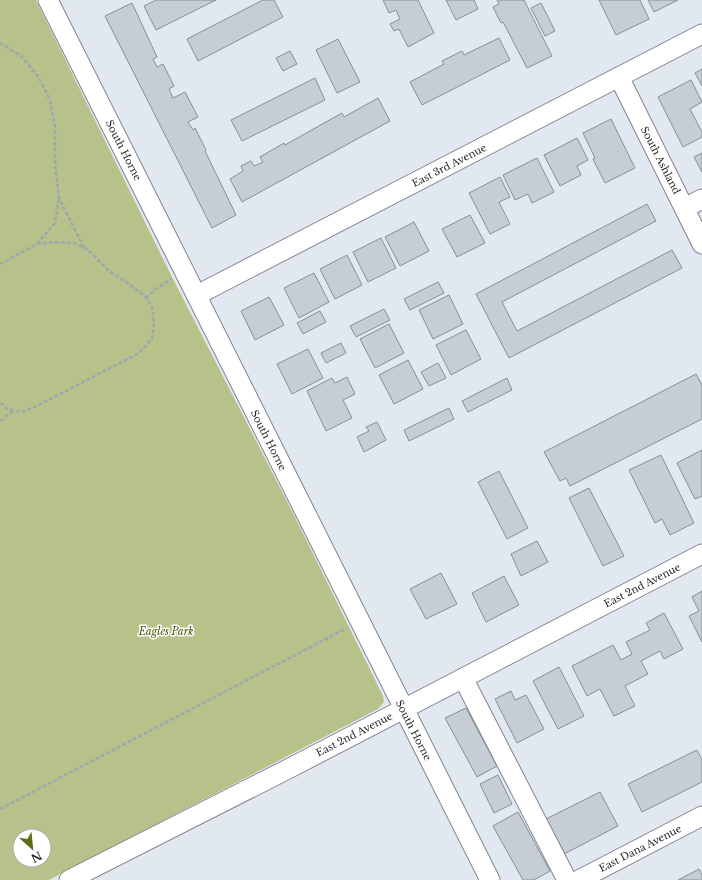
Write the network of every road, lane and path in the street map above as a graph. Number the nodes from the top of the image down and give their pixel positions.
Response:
1 (48, 0) edge
2 (702, 34) edge
3 (0, 43) edge
4 (619, 78) junction
5 (59, 198) junction
6 (702, 199) edge
7 (685, 208) junction
8 (36, 244) junction
9 (702, 244) edge
10 (84, 248) junction
11 (0, 264) edge
12 (185, 272) junction
13 (197, 296) junction
14 (146, 298) junction
15 (0, 402) edge
16 (14, 410) junction
17 (0, 422) edge
18 (702, 554) edge
19 (360, 621) junction
20 (463, 678) junction
21 (404, 709) junction
22 (0, 809) edge
23 (702, 816) edge
24 (69, 880) edge
25 (490, 880) edge
26 (567, 880) edge
27 (579, 880) edge

1 - 12 street, South Horne
2 - 4 street, East 3rd Avenue
3 - 5 path
4 - 7 street, South Ashland
4 - 13 street, East 3rd Avenue
5 - 8 path
5 - 10 path
6 - 7 street
7 - 9 street, South Ashland
8 - 10 path
8 - 11 path
10 - 14 path
12 - 13 street, South Horne
12 - 14 path
13 - 19 street, South Horne
14 - 16 path
15 - 16 path
16 - 17 path
18 - 20 street, East 2nd Avenue
19 - 21 street, South Horne
19 - 22 path
20 - 21 street, East 2nd Avenue
20 - 26 street
21 - 24 street, East 2nd Avenue
21 - 25 street, South Horne
23 - 27 street, East Dana Avenue

